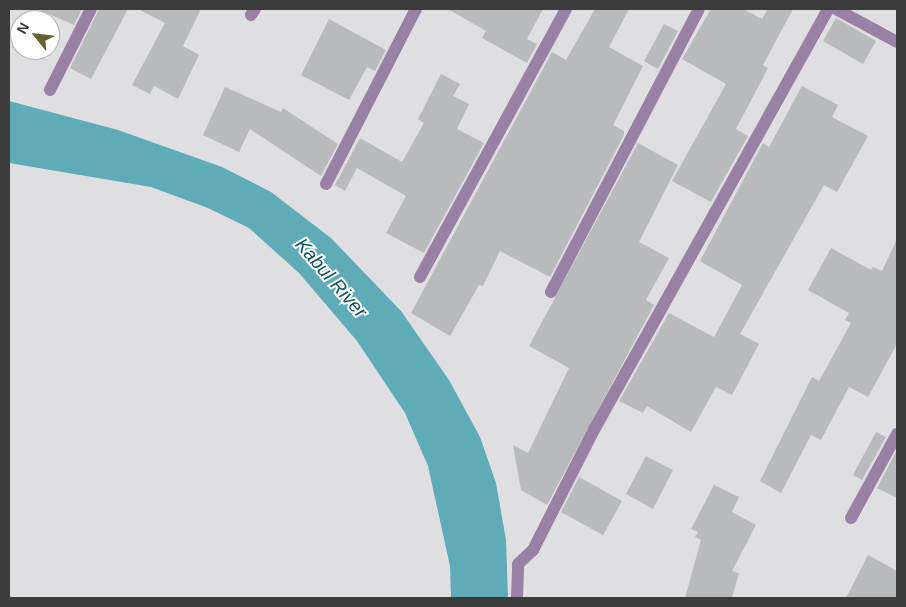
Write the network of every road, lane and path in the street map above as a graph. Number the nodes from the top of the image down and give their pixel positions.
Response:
1 (91, 9) edge
2 (416, 9) edge
3 (566, 9) edge
4 (699, 9) edge
5 (828, 9) edge
6 (836, 9) edge
7 (897, 42) edge
8 (50, 90) dead end
9 (326, 184) dead end
10 (420, 277) dead end
11 (551, 292) dead end
12 (897, 434) edge
13 (851, 518) dead end
14 (517, 598) edge

1 - 8 street
2 - 9 street
3 - 10 street
4 - 11 street
5 - 14 street
6 - 7 street
12 - 13 street

